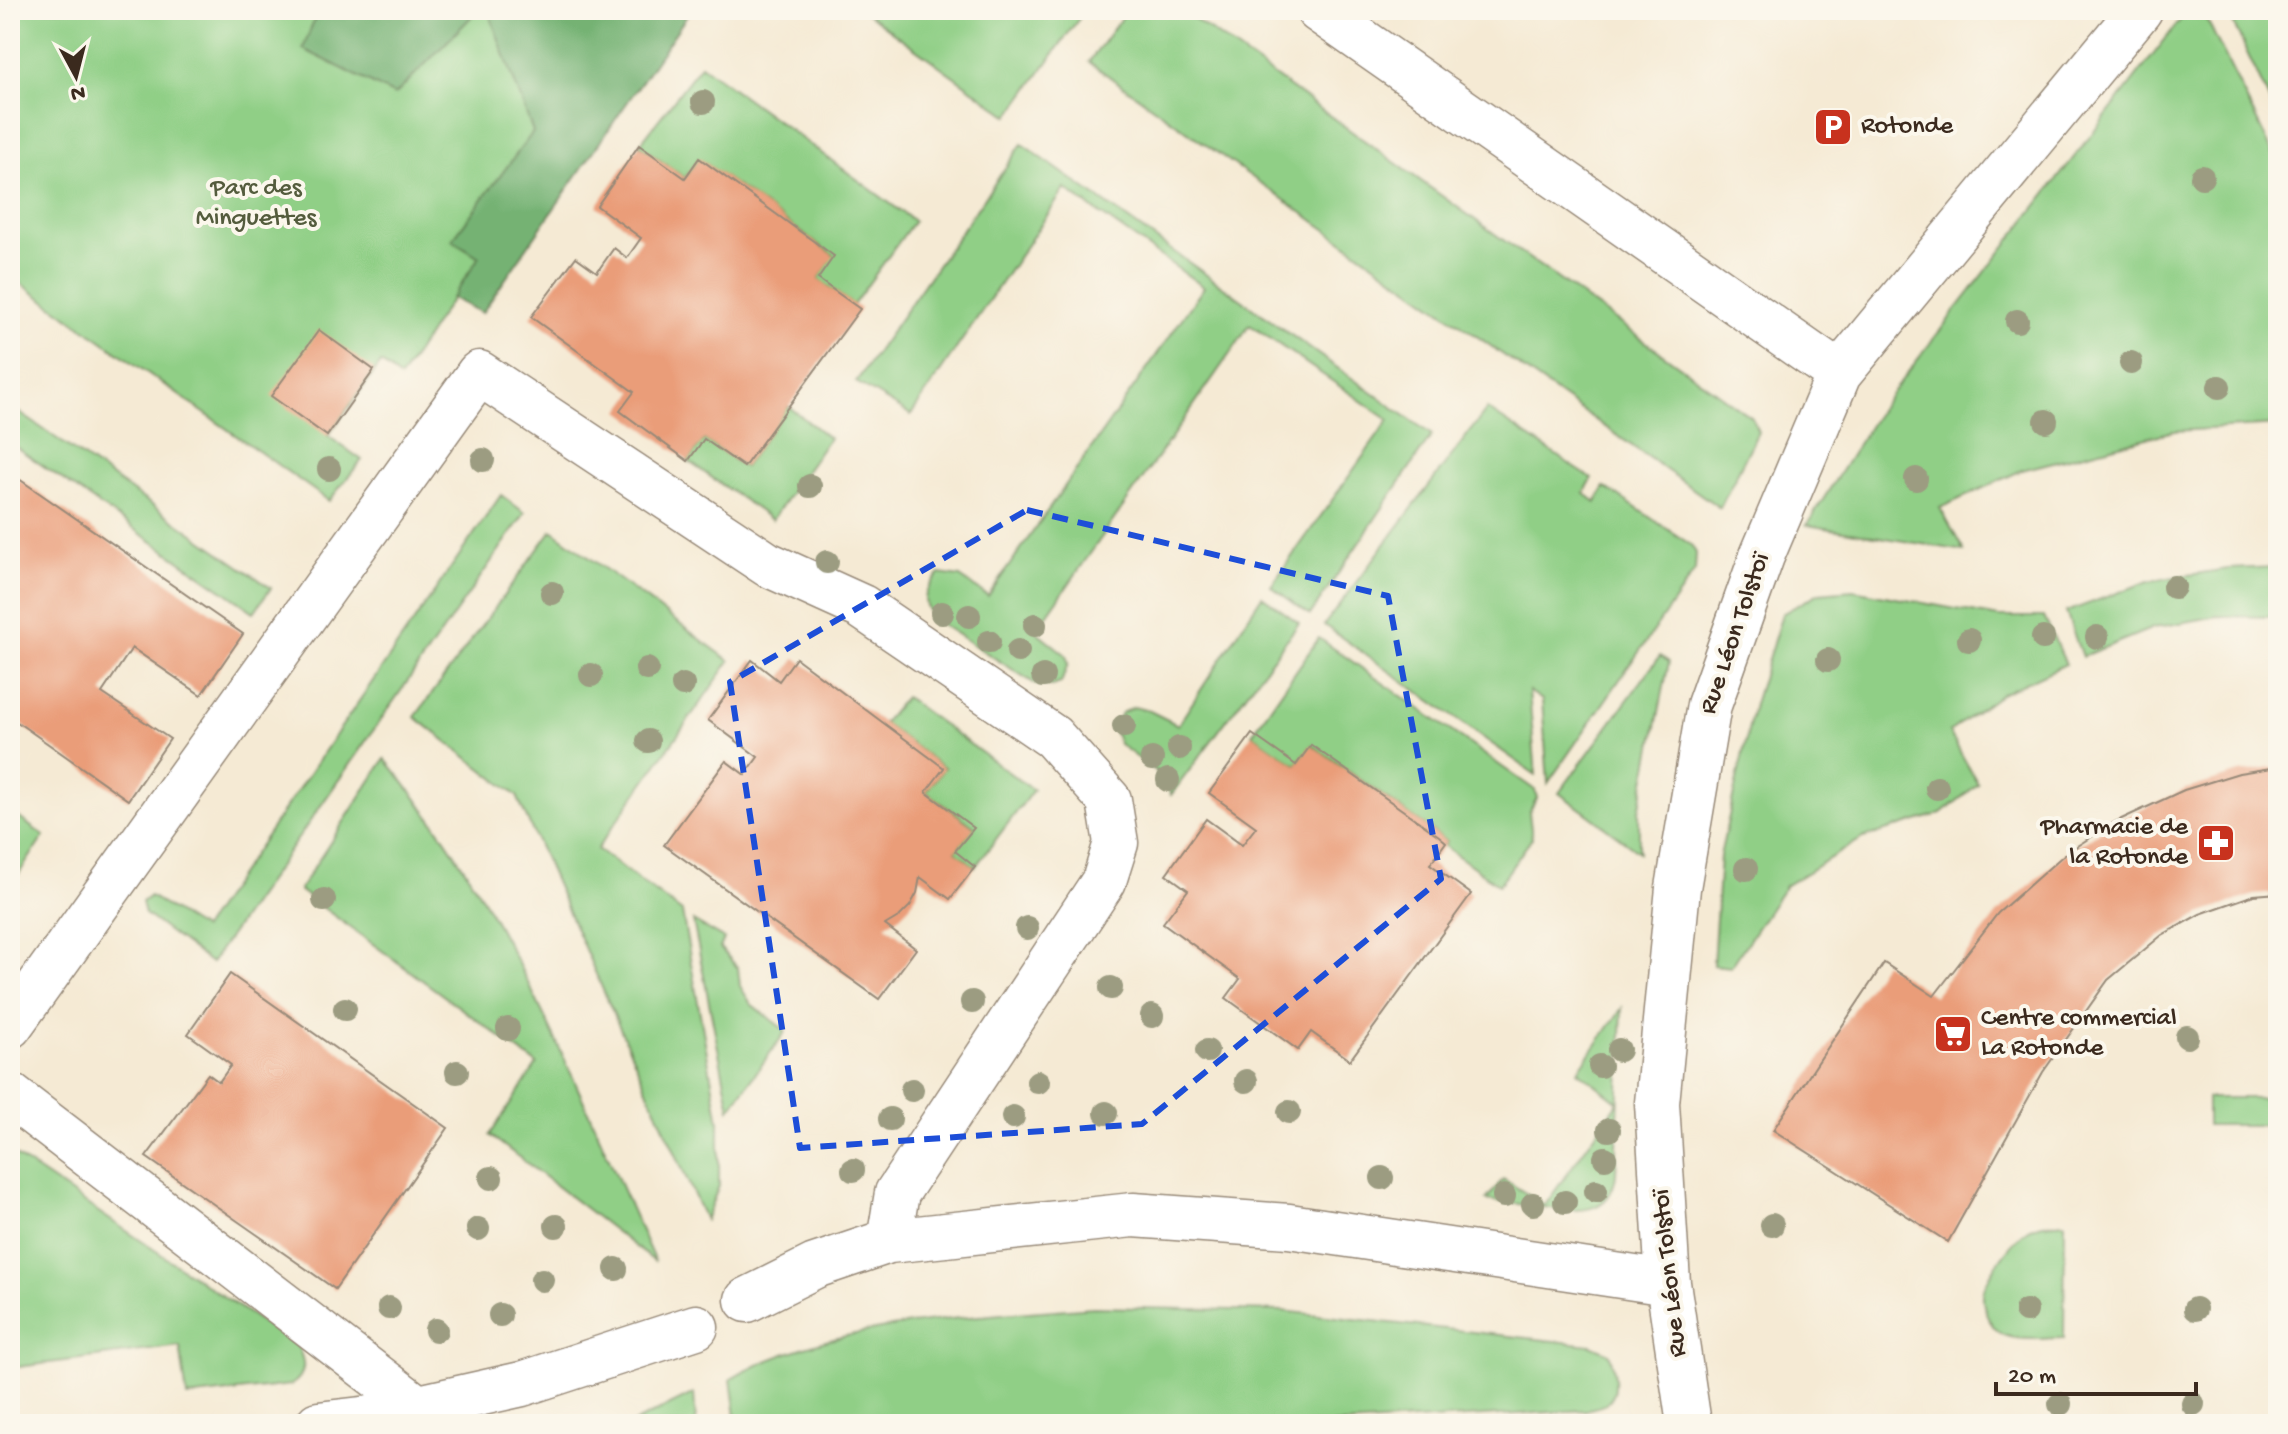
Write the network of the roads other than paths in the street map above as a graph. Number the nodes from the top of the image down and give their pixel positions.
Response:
1 (1318, 10) edge
2 (2140, 10) edge
3 (1839, 374) junction
4 (10, 1026) edge
5 (10, 1095) edge
6 (889, 1241) junction
7 (1668, 1283) junction
8 (747, 1300) dead end
9 (696, 1327) dead end
10 (417, 1407) junction
11 (318, 1424) edge
12 (1689, 1424) edge

1 - 3 street
2 - 3 street, Rue Léon Tolstoï
3 - 7 street, Rue Léon Tolstoï
4 - 6 street
5 - 10 street
6 - 7 street
6 - 8 street
7 - 12 street, Rue Léon Tolstoï
9 - 10 street
10 - 11 street

